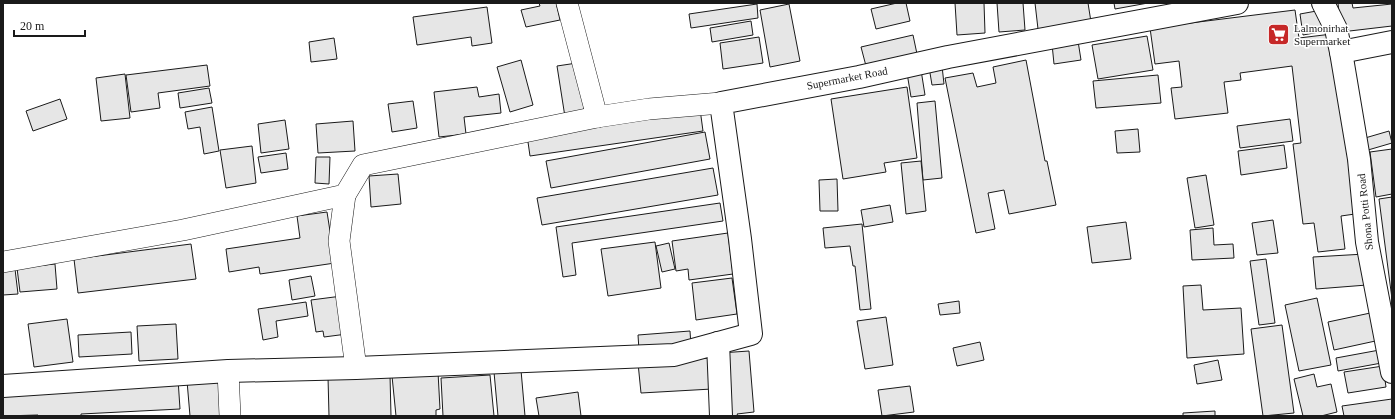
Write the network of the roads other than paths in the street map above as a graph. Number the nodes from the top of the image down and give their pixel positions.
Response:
1 (567, 3) edge
2 (1236, 3) edge
3 (1323, 3) edge
4 (1392, 42) edge
5 (1341, 52) junction
6 (721, 103) junction
7 (597, 117) junction
8 (345, 195) junction
9 (3, 262) edge
10 (718, 343) junction
11 (356, 368) junction
12 (228, 371) junction
13 (1392, 372) edge
14 (3, 386) edge
15 (230, 416) edge
16 (721, 416) edge

1 - 7 street
2 - 6 main road, Supermarket Road
3 - 5 main road
4 - 5 main road
5 - 13 main road, Shona Potti Road
6 - 7 street
6 - 10 main road
7 - 8 street
8 - 9 street
8 - 11 street
10 - 11 main road
10 - 16 main road
11 - 12 main road
12 - 14 main road
12 - 15 street

